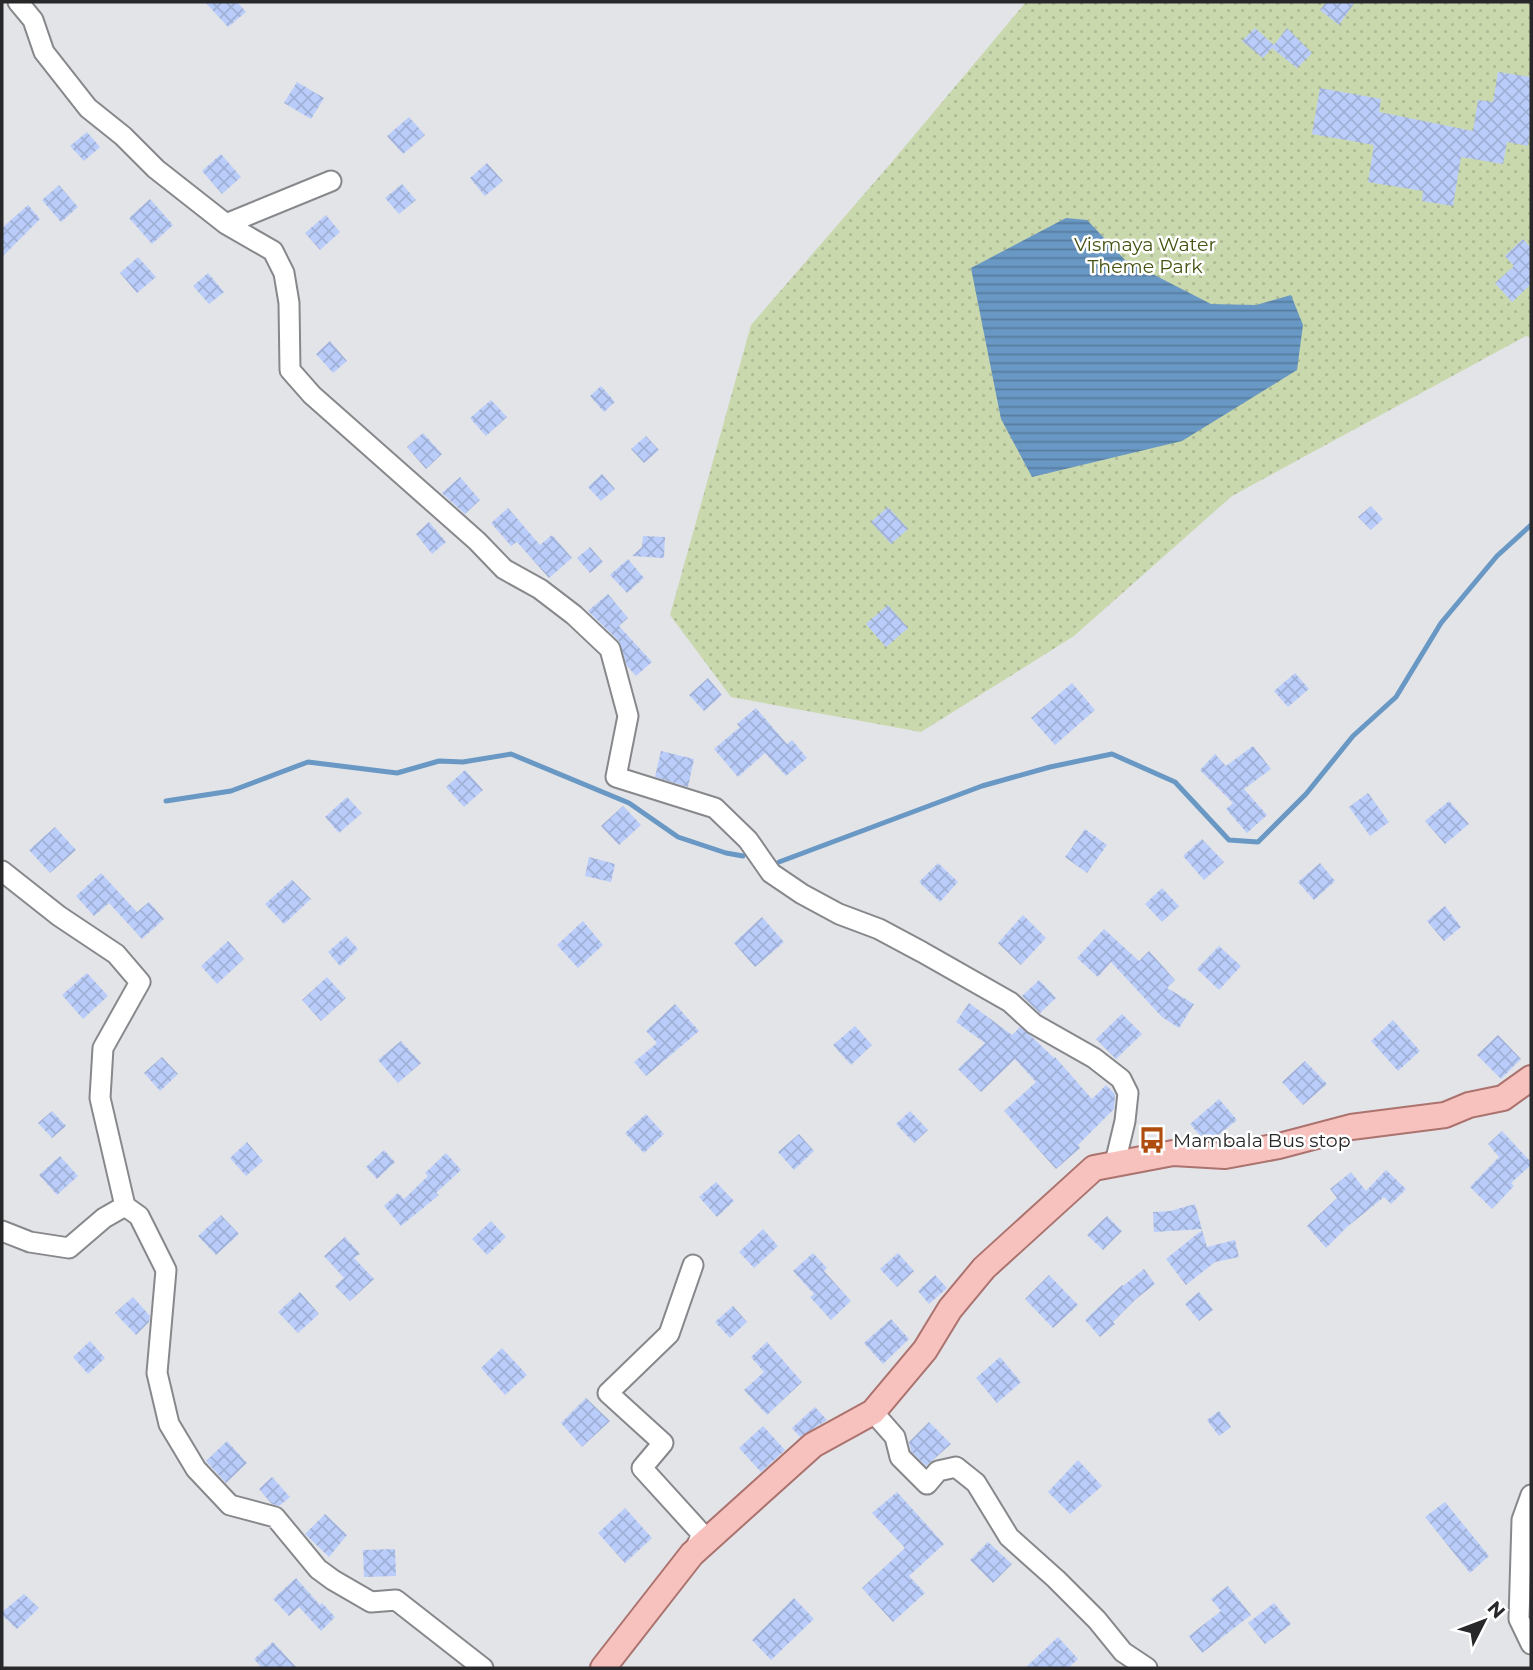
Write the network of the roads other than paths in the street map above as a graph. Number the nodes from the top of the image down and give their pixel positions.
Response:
1 (18, 2) edge
2 (331, 181) dead end
3 (226, 224) junction
4 (2, 871) edge
5 (1531, 1078) edge
6 (1115, 1163) junction
7 (125, 1206) junction
8 (2, 1231) edge
9 (693, 1265) dead end
10 (873, 1412) junction
11 (1531, 1495) edge
12 (692, 1555) junction
13 (1531, 1644) edge
14 (483, 1668) edge
15 (603, 1668) edge
16 (1147, 1668) edge

1 - 3 street
2 - 3 street
3 - 6 street
4 - 7 street
5 - 6 main road
6 - 10 main road
7 - 8 street
7 - 14 street
9 - 12 street
10 - 12 main road
10 - 16 street
11 - 13 street
12 - 15 main road

